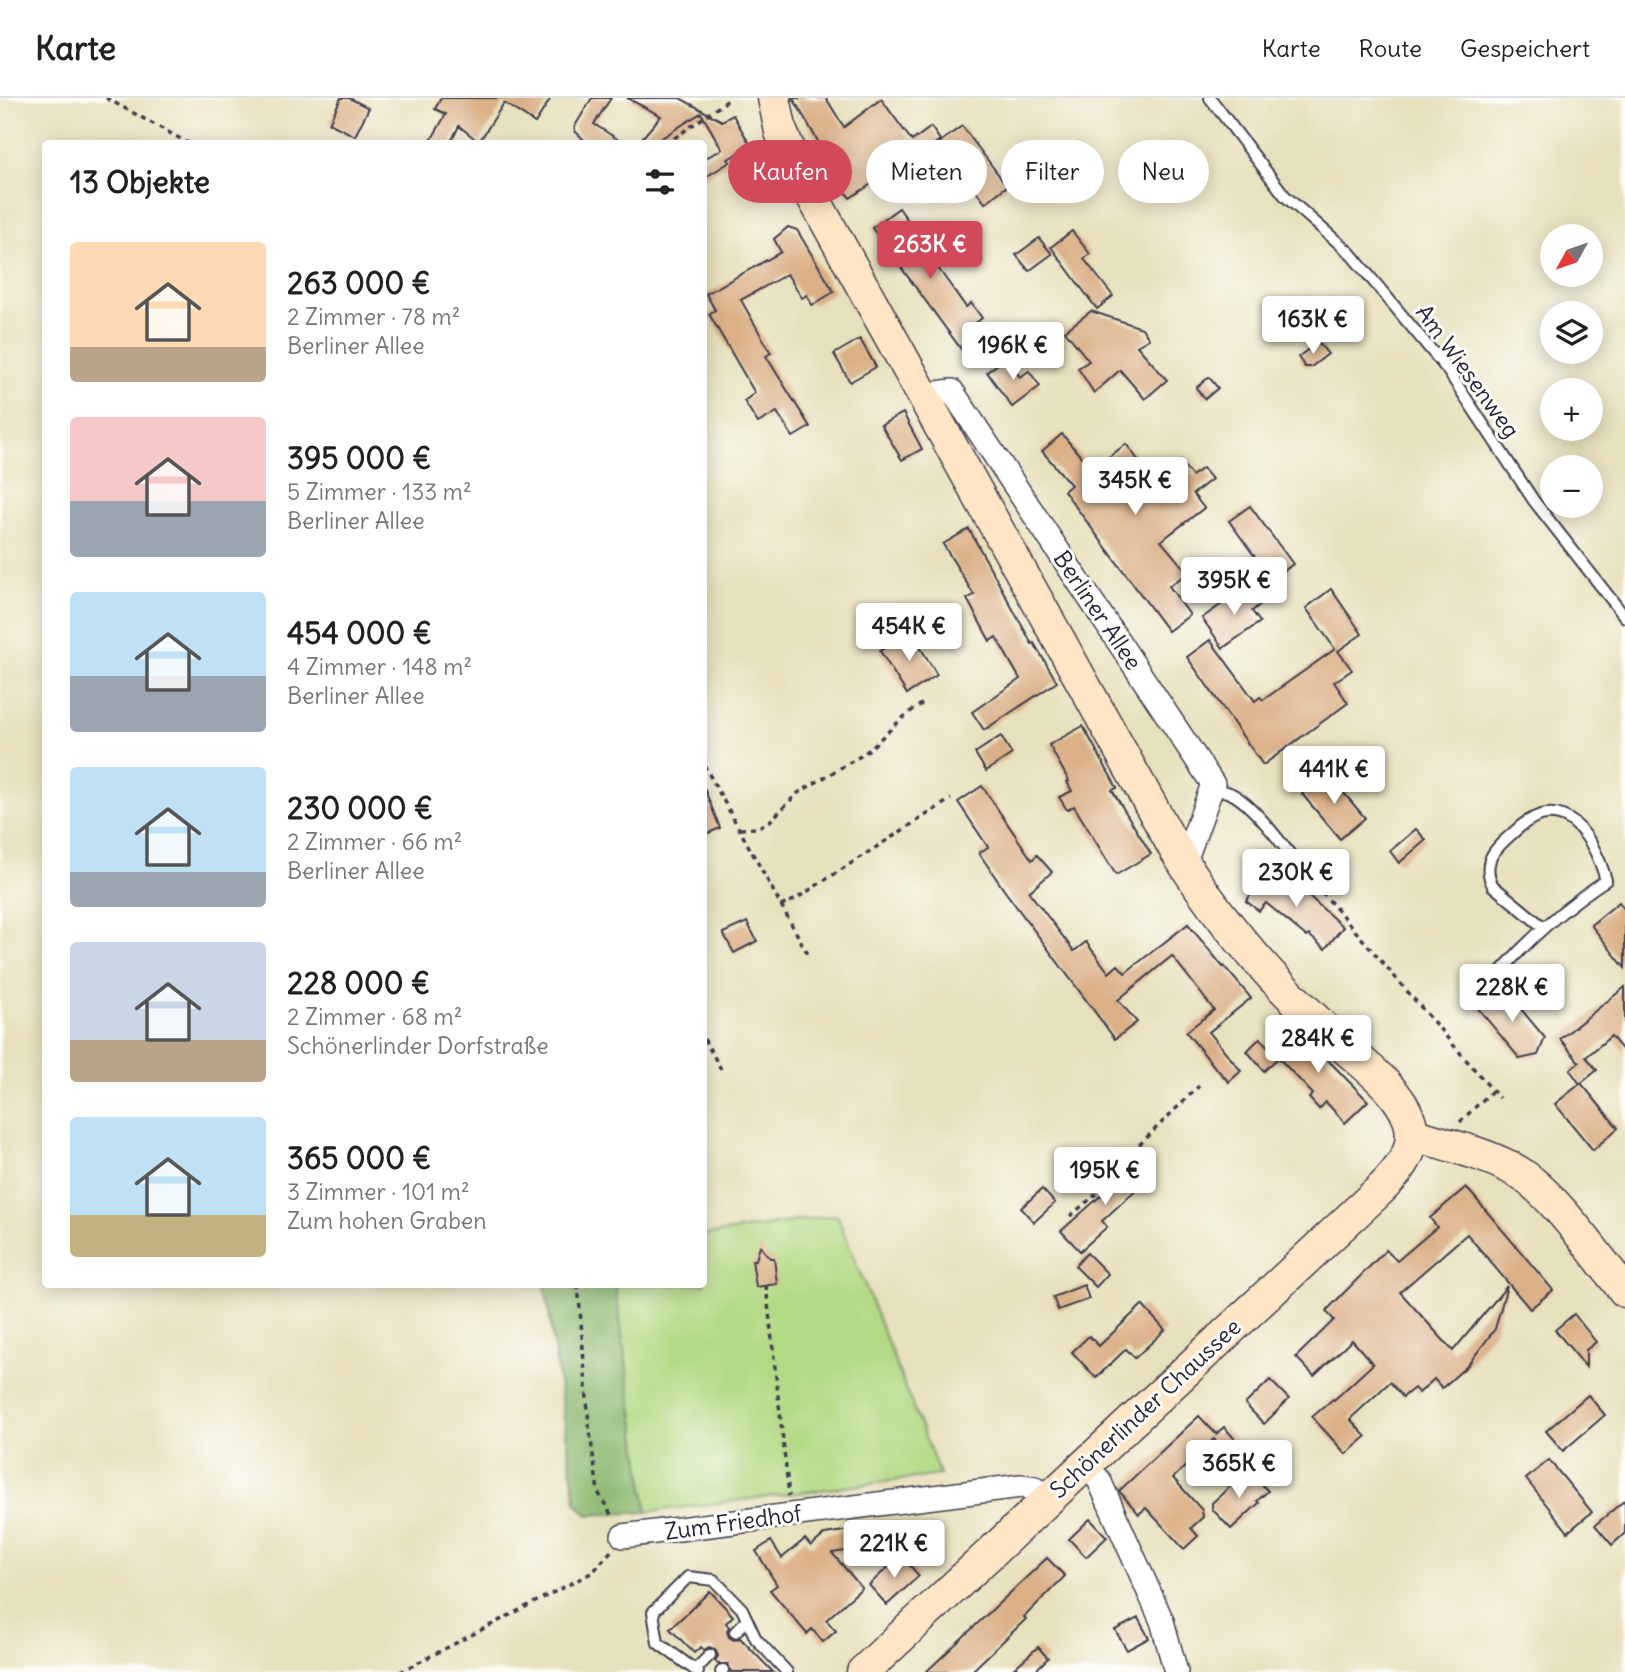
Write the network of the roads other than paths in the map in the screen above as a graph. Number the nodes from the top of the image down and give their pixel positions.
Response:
1 (774, 98) edge
2 (1210, 98) edge
3 (922, 395) junction
4 (1625, 617) edge
5 (1211, 792) junction
6 (1184, 864) junction
7 (1300, 866) road end
8 (1543, 927) junction
9 (1501, 971) dead end
10 (1412, 1135) junction
11 (1625, 1291) edge
12 (1085, 1465) junction
13 (1046, 1500) junction
14 (623, 1536) road end
15 (747, 1620) junction
16 (734, 1632) dead end
17 (710, 1656) dead end
18 (696, 1671) edge
19 (787, 1672) edge
20 (863, 1672) edge
21 (1176, 1672) edge

1 - 3 main road, Berliner Allee
2 - 4 lane, Am Wiesenweg
3 - 5 street, Berliner Allee
3 - 6 main road, Berliner Allee
5 - 6 street
5 - 7 lane
6 - 10 main road, Berliner Allee
8 - 8 lane
8 - 9 lane
10 - 11 main road
10 - 12 main road, Schönerlinder Chaussee
12 - 13 main road, Schönerlinder Chaussee
12 - 21 street
13 - 14 street, Zum Friedhof
13 - 20 main road, Schönerlinder Chaussee
15 - 16 lane
15 - 18 lane
15 - 19 lane
17 - 18 lane

